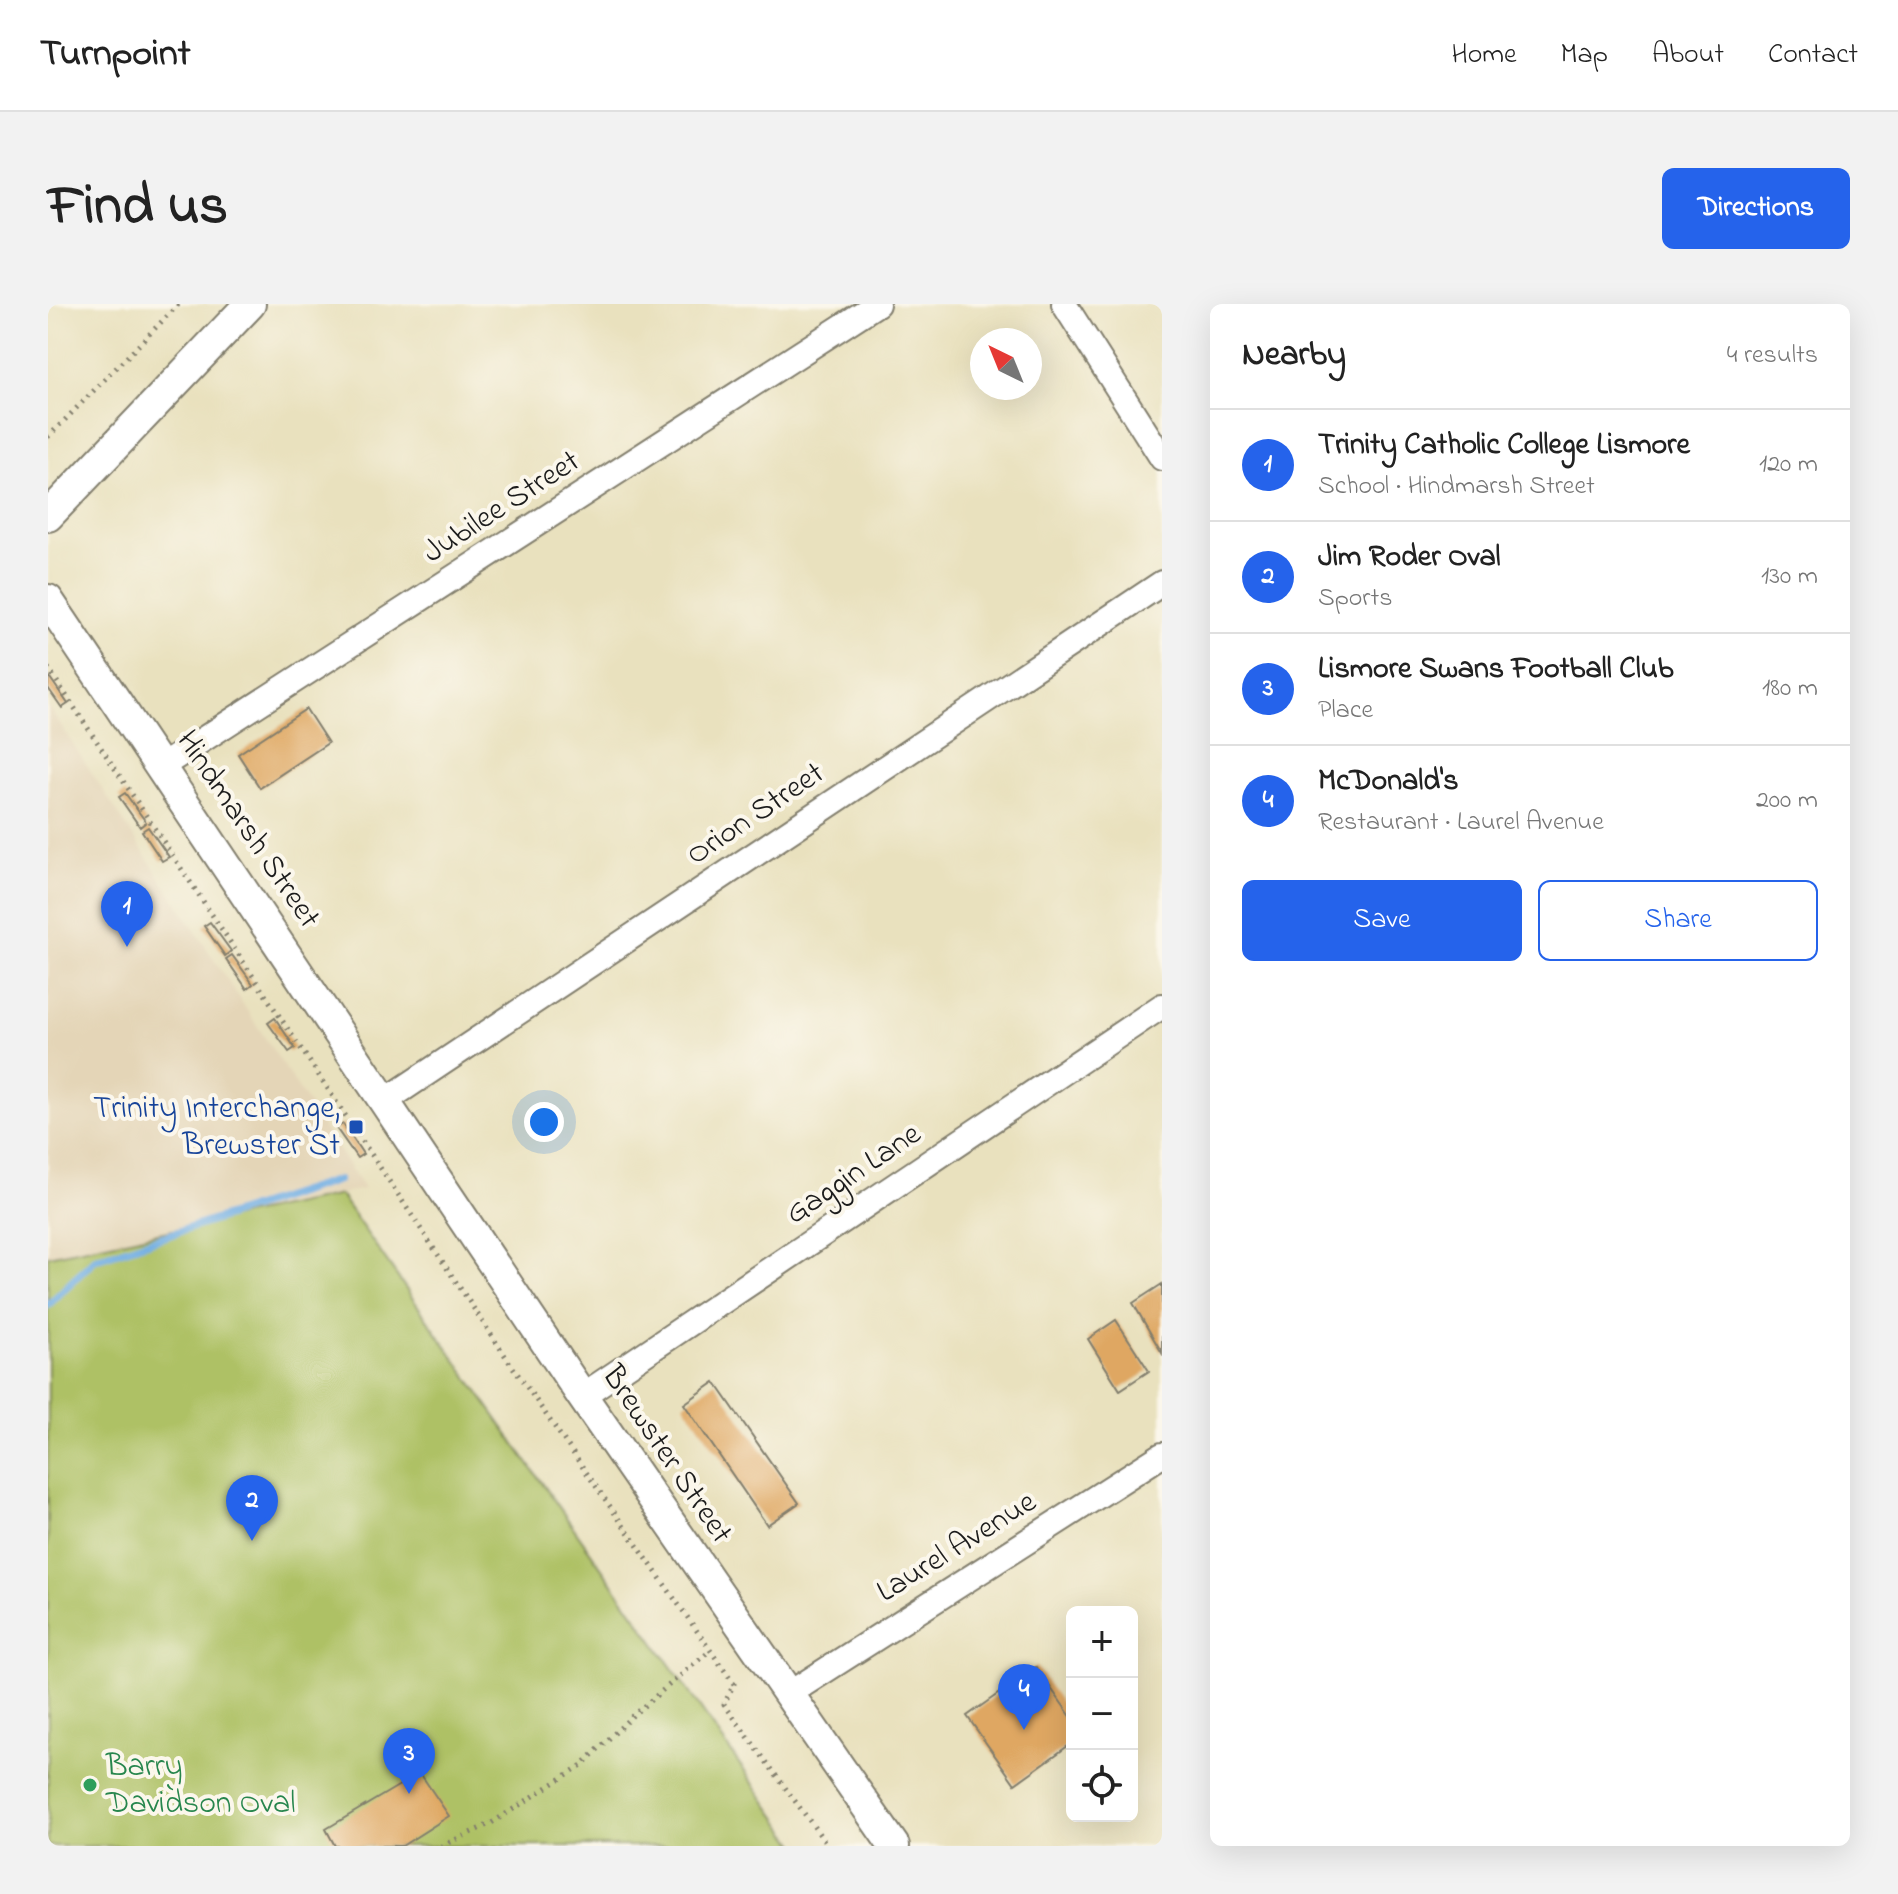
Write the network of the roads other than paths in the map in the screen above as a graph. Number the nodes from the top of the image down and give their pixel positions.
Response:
1 (250, 304) edge
2 (877, 304) edge
3 (1064, 304) edge
4 (1162, 458) edge
5 (48, 516) edge
6 (1162, 583) edge
7 (48, 600) edge
8 (162, 766) junction
9 (1162, 1006) edge
10 (385, 1101) junction
11 (582, 1396) junction
12 (1162, 1455) edge
13 (787, 1695) junction
14 (894, 1846) edge

1 - 5 street
2 - 8 street, Jubilee Street
3 - 4 street
6 - 10 street, Orion Street
7 - 8 street, Hindmarsh Street
8 - 10 street, Hindmarsh Street
9 - 11 street, Gaggin Lane
10 - 11 street, Brewster Street
11 - 13 street, Brewster Street
12 - 13 street, Laurel Avenue
13 - 14 street, Brewster Street

